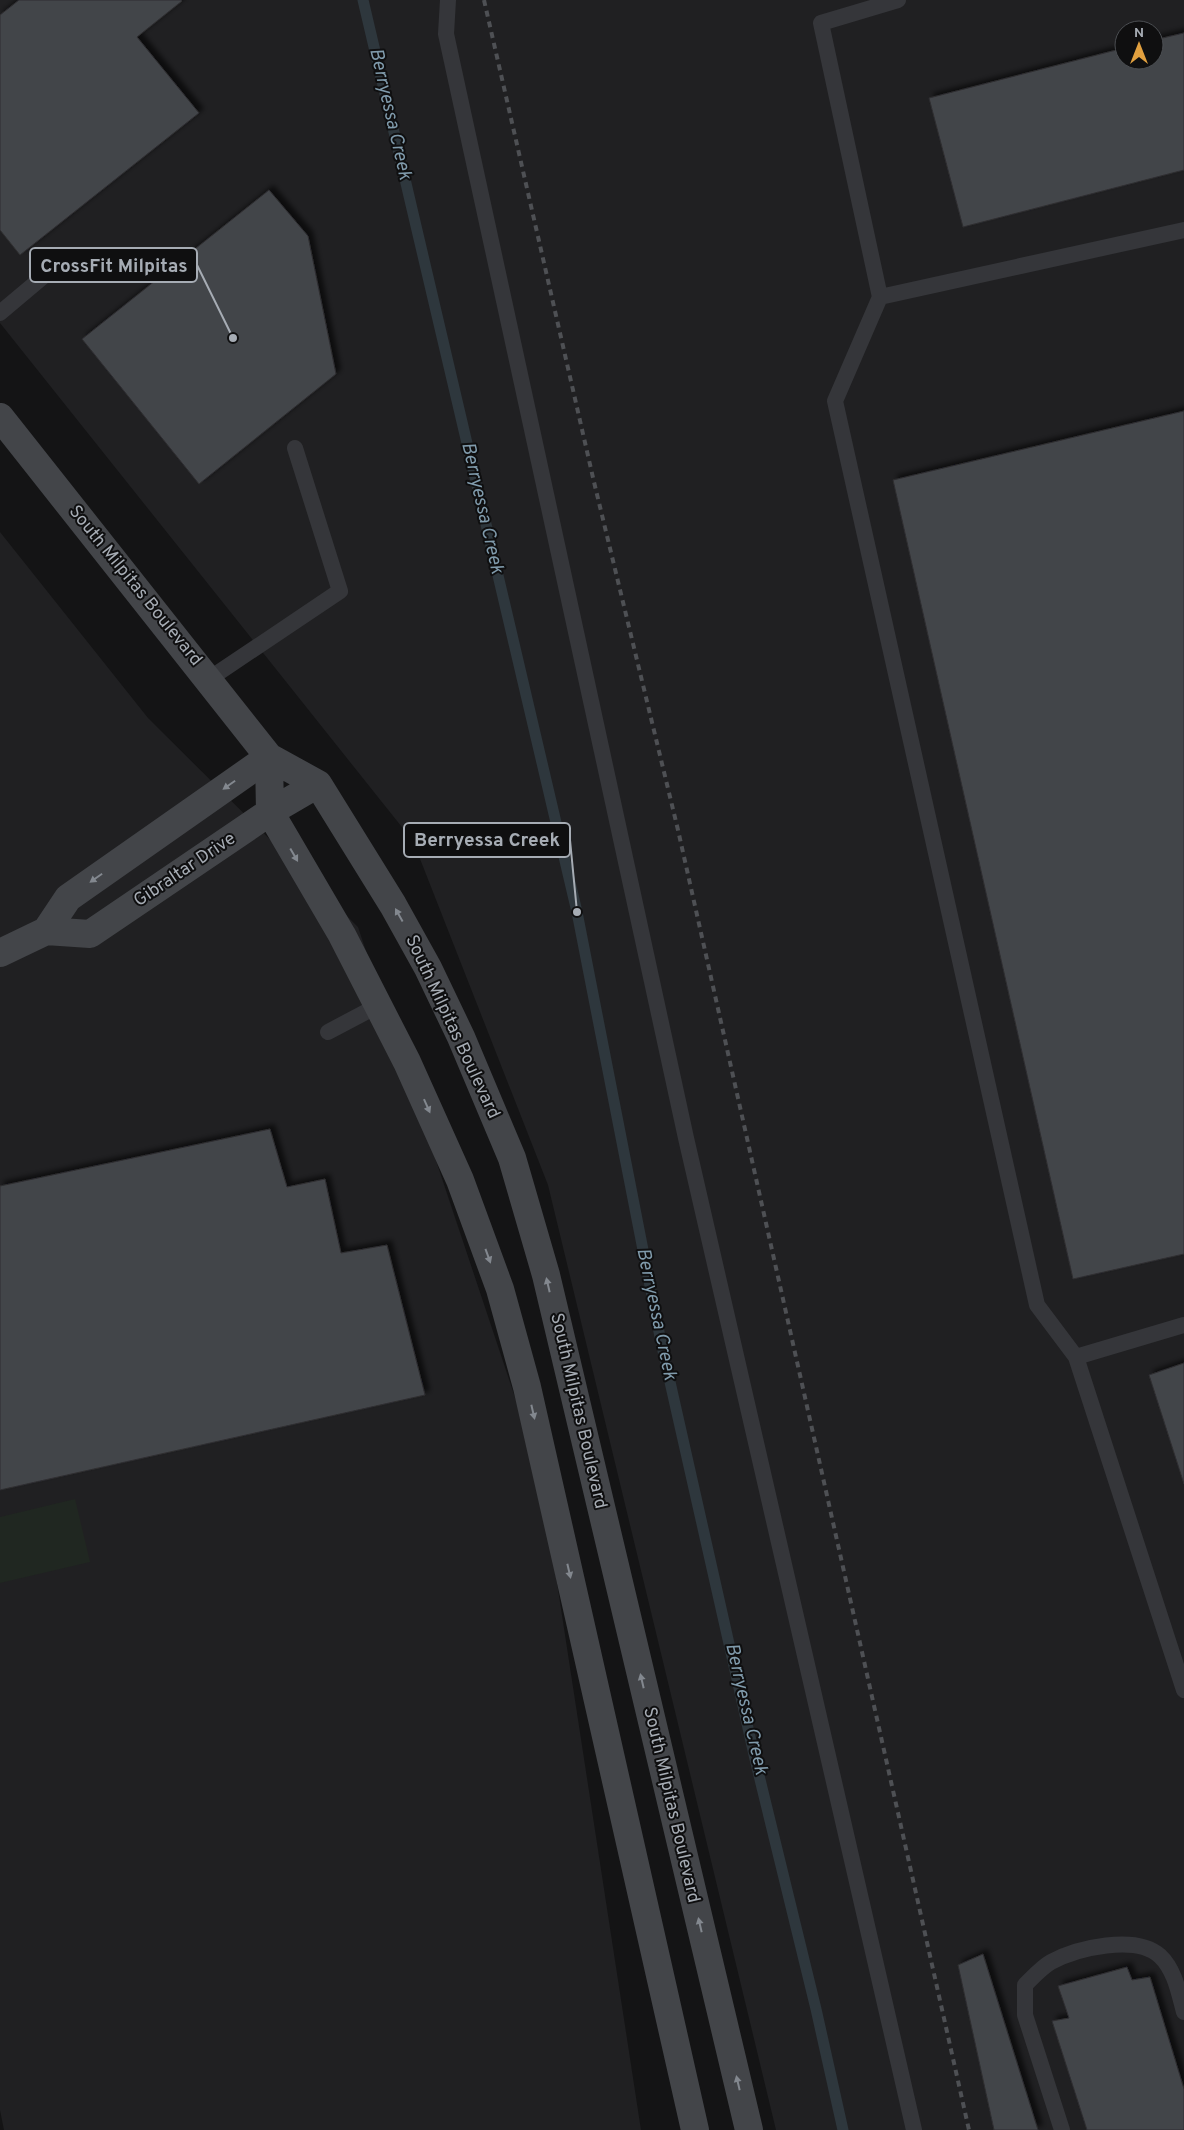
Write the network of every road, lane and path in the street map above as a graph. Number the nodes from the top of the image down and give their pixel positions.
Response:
1 (448, 0) edge
2 (898, 0) edge
3 (1184, 230) edge
4 (57, 265) dead end
5 (880, 297) junction
6 (0, 313) edge
7 (0, 417) edge
8 (295, 448) dead end
9 (209, 679) junction
10 (269, 757) junction
11 (318, 784) junction
12 (270, 812) junction
13 (46, 931) junction
14 (0, 953) edge
15 (379, 1005) junction
16 (328, 1032) dead end
17 (1184, 1325) edge
18 (1076, 1357) junction
19 (1184, 1690) edge
20 (1184, 2012) edge
21 (695, 2130) edge
22 (749, 2130) edge
23 (914, 2130) edge
24 (1062, 2130) edge

1 - 23 lane
2 - 5 lane
3 - 5 lane
4 - 6 lane
5 - 18 lane
7 - 9 main road, South Milpitas Boulevard
8 - 9 lane
9 - 10 main road, South Milpitas Boulevard
10 - 11 main road, South Milpitas Boulevard
10 - 12 main road
10 -> 13 main road
11 - 12 main road, Gibraltar Drive
22 -> 11 main road, South Milpitas Boulevard
12 - 13 main road, Gibraltar Drive
12 -> 15 main road
13 - 14 main road, Gibraltar Drive
15 - 16 lane
15 -> 21 main road
17 - 18 lane
18 - 19 lane
20 - 24 lane

